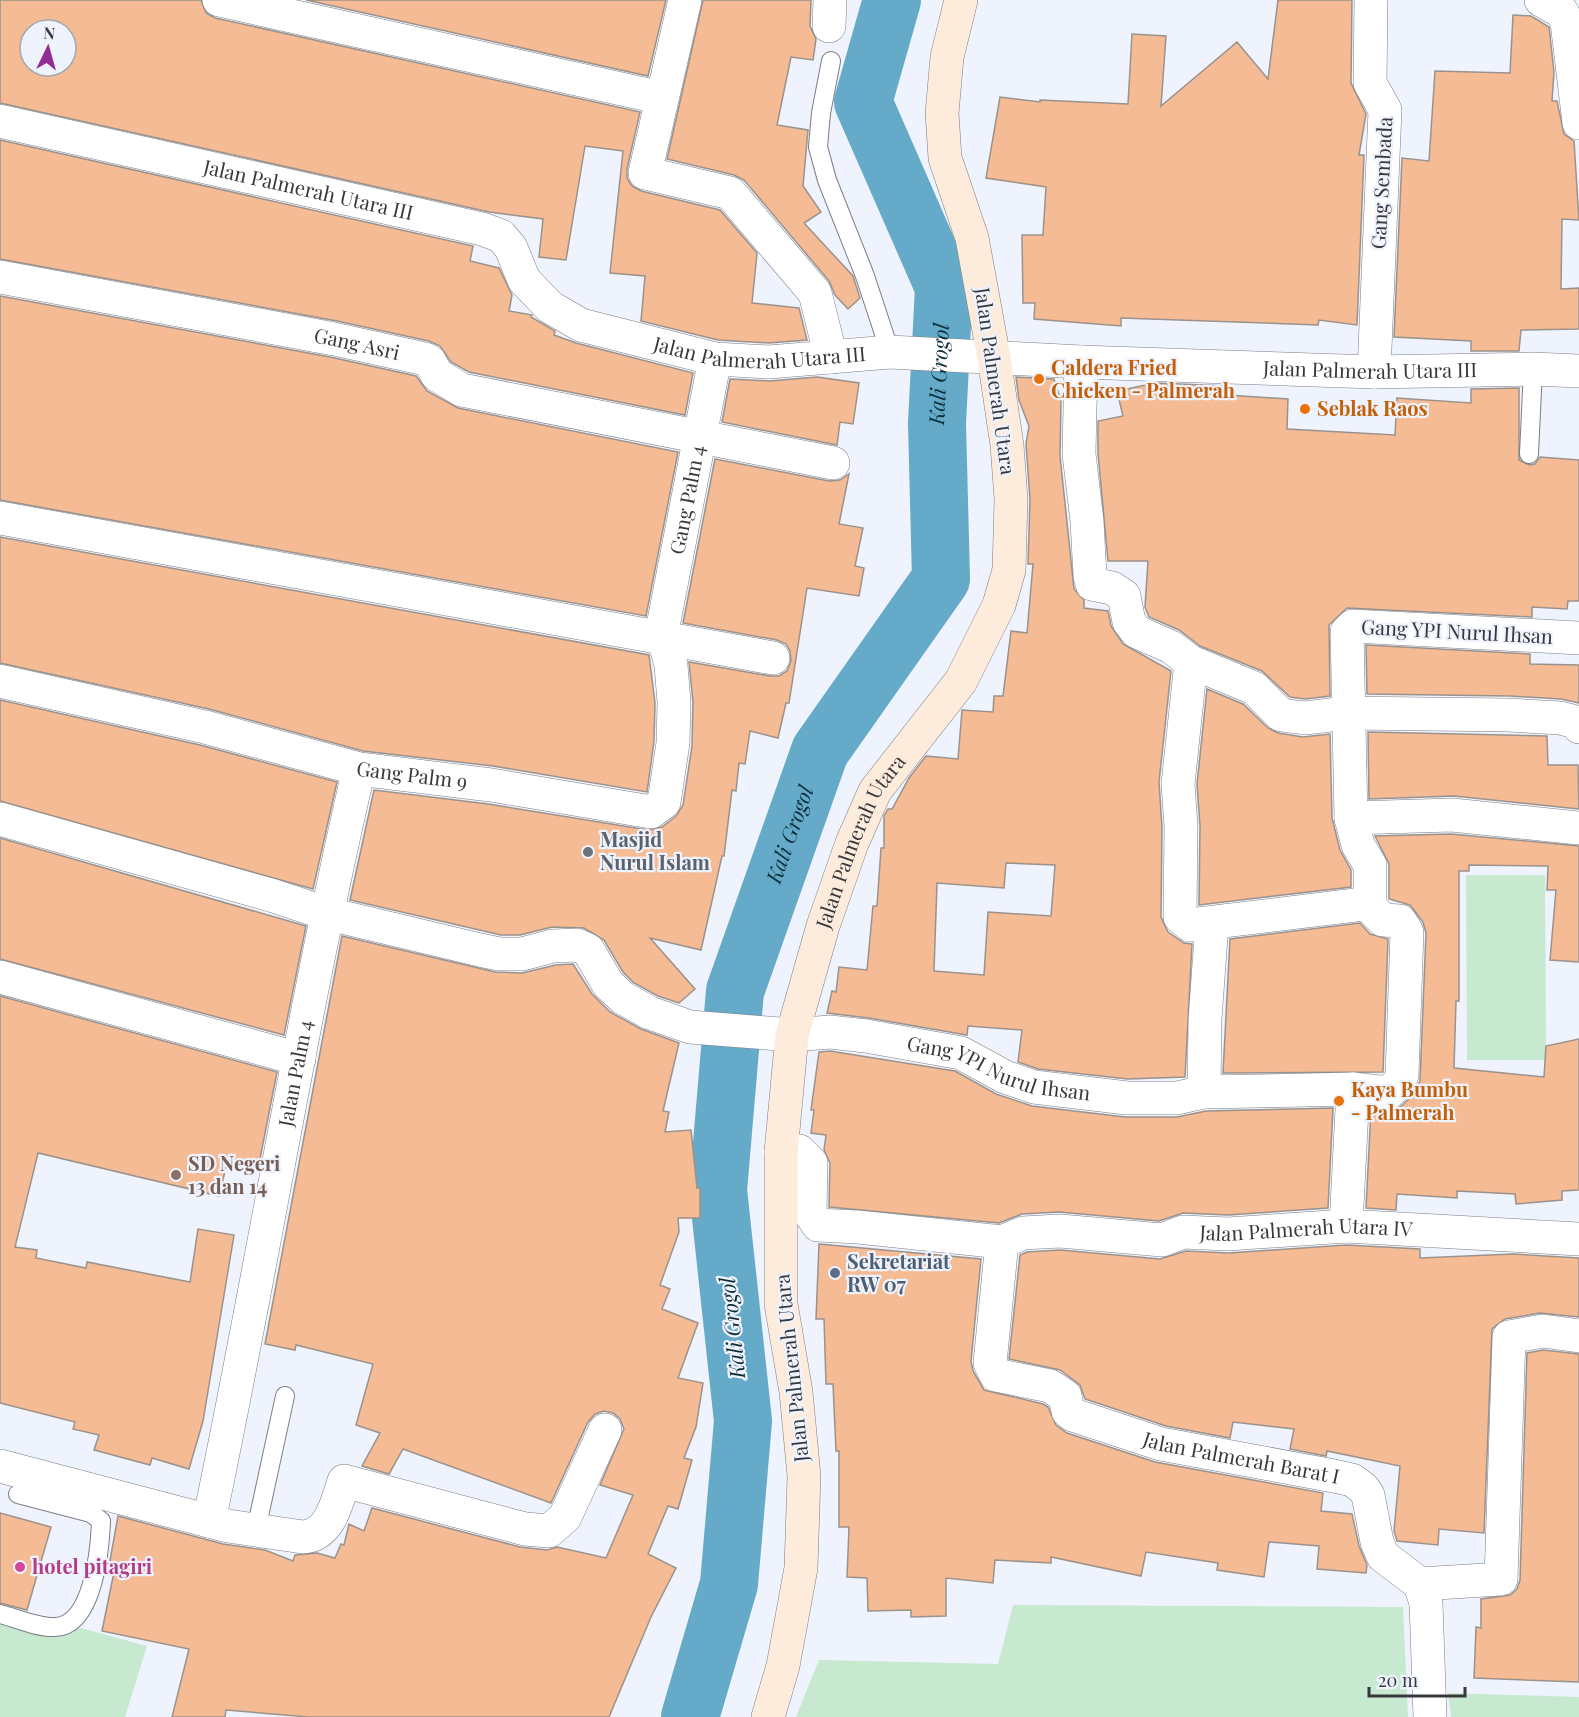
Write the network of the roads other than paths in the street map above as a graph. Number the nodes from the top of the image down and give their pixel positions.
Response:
1 (219, 0) edge
2 (685, 0) edge
3 (961, 0) edge
4 (1371, 0) edge
5 (1540, 0) edge
6 (831, 61) dead end
7 (662, 98) junction
8 (0, 121) edge
9 (1579, 123) edge
10 (0, 278) edge
11 (905, 353) junction
12 (831, 357) junction
13 (980, 357) junction
14 (715, 359) junction
15 (1081, 362) junction
16 (1533, 369) junction
17 (1579, 371) edge
18 (1374, 372) junction
19 (699, 438) junction
20 (1530, 454) dead end
21 (833, 463) dead end
22 (0, 518) edge
23 (1579, 638) edge
24 (662, 639) junction
25 (773, 658) dead end
26 (1191, 662) junction
27 (0, 681) edge
28 (1347, 713) junction
29 (1579, 727) edge
30 (359, 769) junction
31 (1351, 818) junction
32 (0, 819) edge
33 (1579, 828) edge
34 (1370, 907) junction
35 (325, 913) junction
36 (1212, 923) junction
37 (0, 977) edge
38 (778, 1034) junction
39 (299, 1059) junction
40 (1353, 1089) junction
41 (1204, 1092) junction
42 (781, 1152) junction
43 (1346, 1226) junction
44 (1579, 1239) edge
45 (1002, 1242) junction
46 (1579, 1336) edge
47 (285, 1396) dead end
48 (604, 1430) dead end
49 (0, 1466) edge
50 (18, 1494) dead end
51 (209, 1521) junction
52 (256, 1530) junction
53 (1420, 1584) junction
54 (0, 1614) edge
55 (770, 1716) edge
56 (1430, 1717) edge

1 - 7 street
2 - 7 street
3 - 13 street, Jalan Palmerah Utara
4 - 18 street, Gang Sembada
5 - 9 street
6 - 11 lane
7 - 12 street
8 - 14 street, Jalan Palmerah Utara III
10 - 19 street, Gang Asri
11 - 12 street, Jalan Palmerah Utara III
11 - 13 street, Jalan Palmerah Utara III
12 - 14 street, Jalan Palmerah Utara III
13 - 15 street, Jalan Palmerah Utara III
13 - 38 street, Jalan Palmerah Utara
14 - 19 street, Gang Palm 4
15 - 18 street, Jalan Palmerah Utara III
15 - 26 street
16 - 17 street, Jalan Palmerah Utara III
16 - 18 street, Jalan Palmerah Utara III
16 - 20 lane
19 - 21 street, Gang Asri
19 - 24 street, Gang Palm 4
22 - 24 street
23 - 28 street, Gang YPI Nurul Ihsan
24 - 25 street
24 - 30 street, Gang Palm 9
26 - 28 street
26 - 36 street, Gang YPI Nurul Ihsan
27 - 30 street, Gang Palm 9
28 - 29 street
28 - 31 street, Gang YPI Nurul Ihsan
30 - 35 street, Jalan Palm 4
31 - 33 street
31 - 34 street, Gang YPI Nurul Ihsan
32 - 35 street, Gang YPI Nurul Ihsan
34 - 36 street, Gang YPI Nurul Ihsan
34 - 40 street, Gang YPI Nurul Ihsan
35 - 38 street, Gang YPI Nurul Ihsan
35 - 39 street, Jalan Palm 4
36 - 41 street
37 - 39 street
38 - 41 street, Gang YPI Nurul Ihsan
38 - 42 street, Jalan Palmerah Utara
39 - 51 street, Jalan Palm 4
40 - 41 street, Gang YPI Nurul Ihsan
40 - 43 street
42 - 45 street
42 - 55 street, Jalan Palmerah Utara
43 - 44 street, Jalan Palmerah Utara IV
43 - 45 street, Jalan Palmerah Utara IV
45 - 53 street, Jalan Palmerah Barat I
46 - 53 street
47 - 52 lane
48 - 52 street
49 - 51 street
50 - 54 lane
51 - 52 street
53 - 56 street

